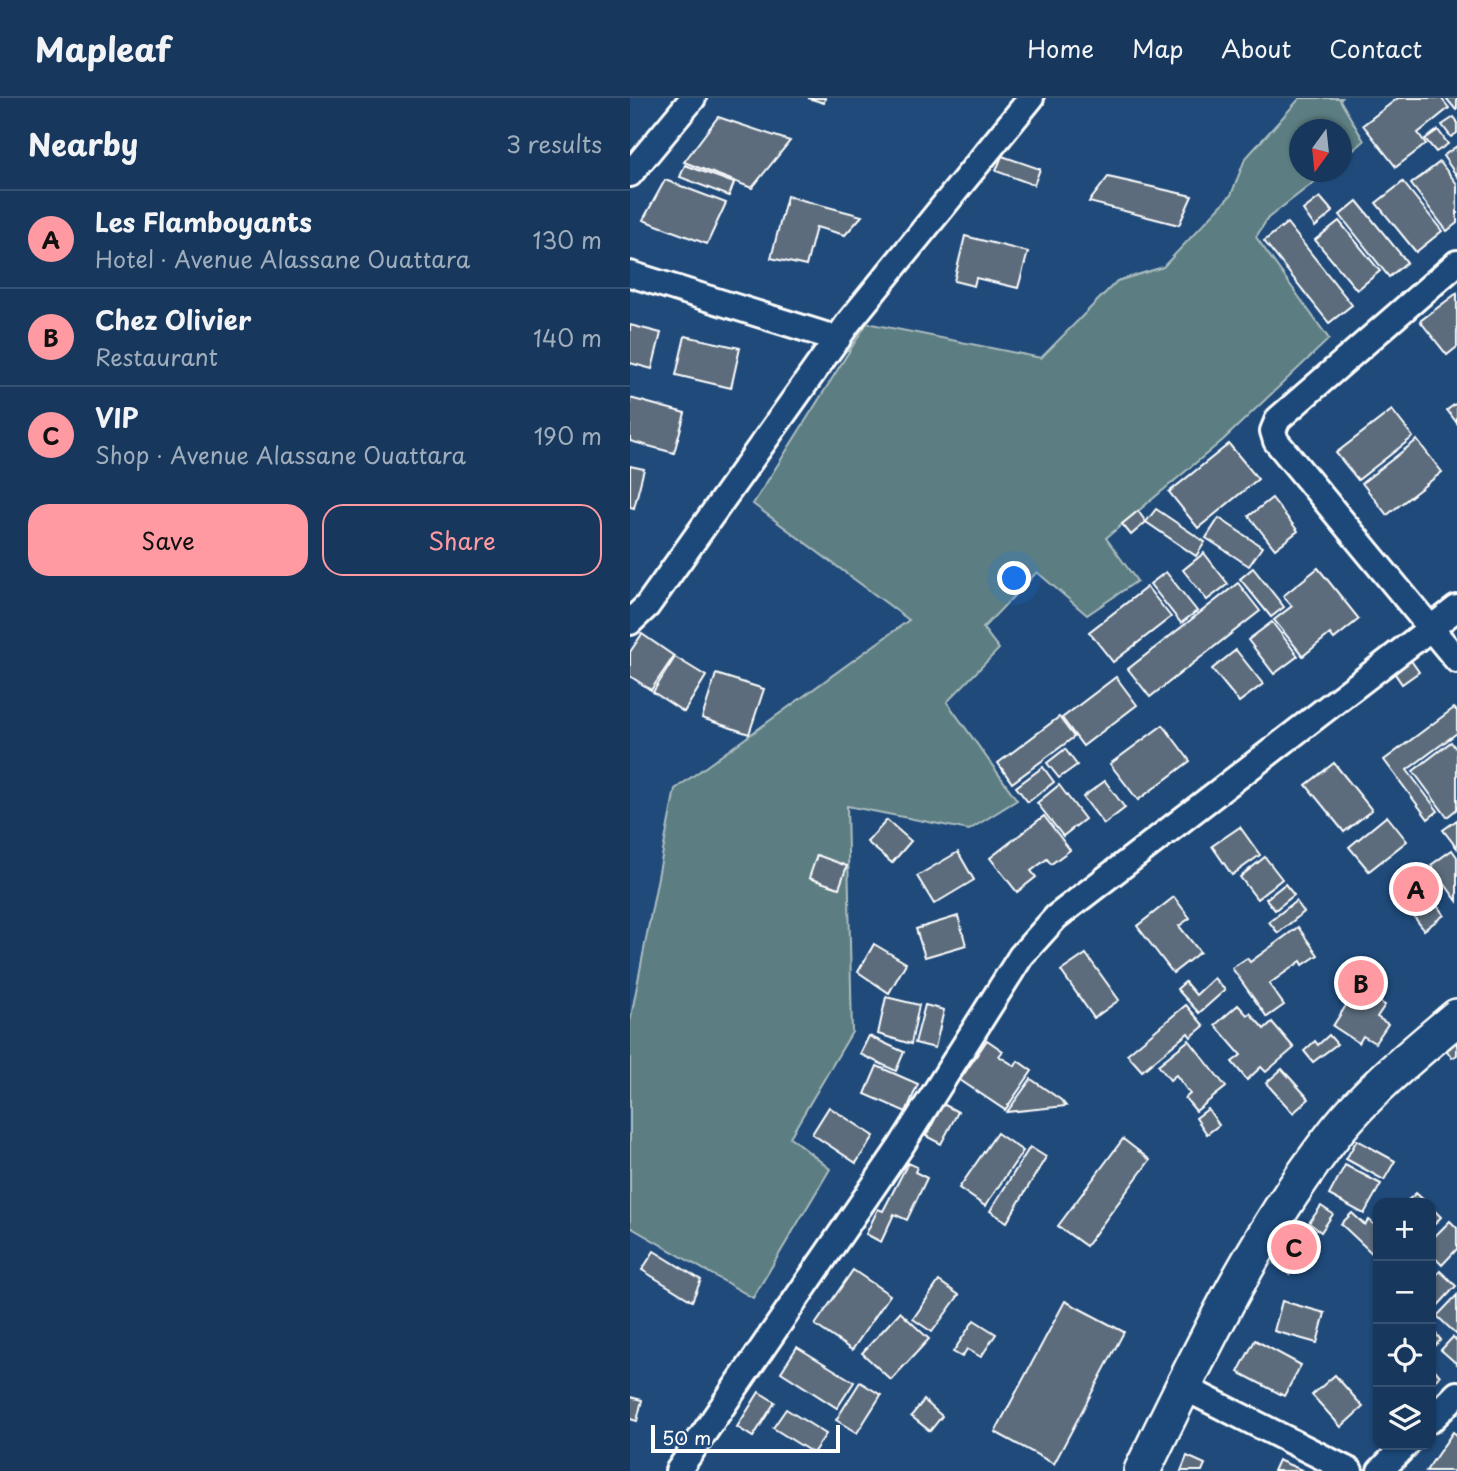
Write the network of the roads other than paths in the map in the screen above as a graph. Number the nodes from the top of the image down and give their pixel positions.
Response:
1 (693, 98) edge
2 (1031, 98) edge
3 (630, 174) edge
4 (1457, 263) edge
5 (630, 274) edge
6 (838, 339) junction
7 (1457, 608) edge
8 (630, 622) edge
9 (1432, 629) junction
10 (1457, 660) edge
11 (1457, 1017) edge
12 (1182, 1387) junction
13 (1457, 1394) edge
14 (1436, 1415) edge
15 (1401, 1450) edge
16 (678, 1471) edge
17 (1142, 1471) edge
18 (1350, 1471) edge
19 (1380, 1471) edge

1 - 3 street
2 - 6 street
4 - 9 street
5 - 6 street
6 - 8 street
7 - 9 street
9 - 10 street
9 - 16 street
11 - 12 street
12 - 17 street
12 - 18 street
13 - 14 street
15 - 19 street

